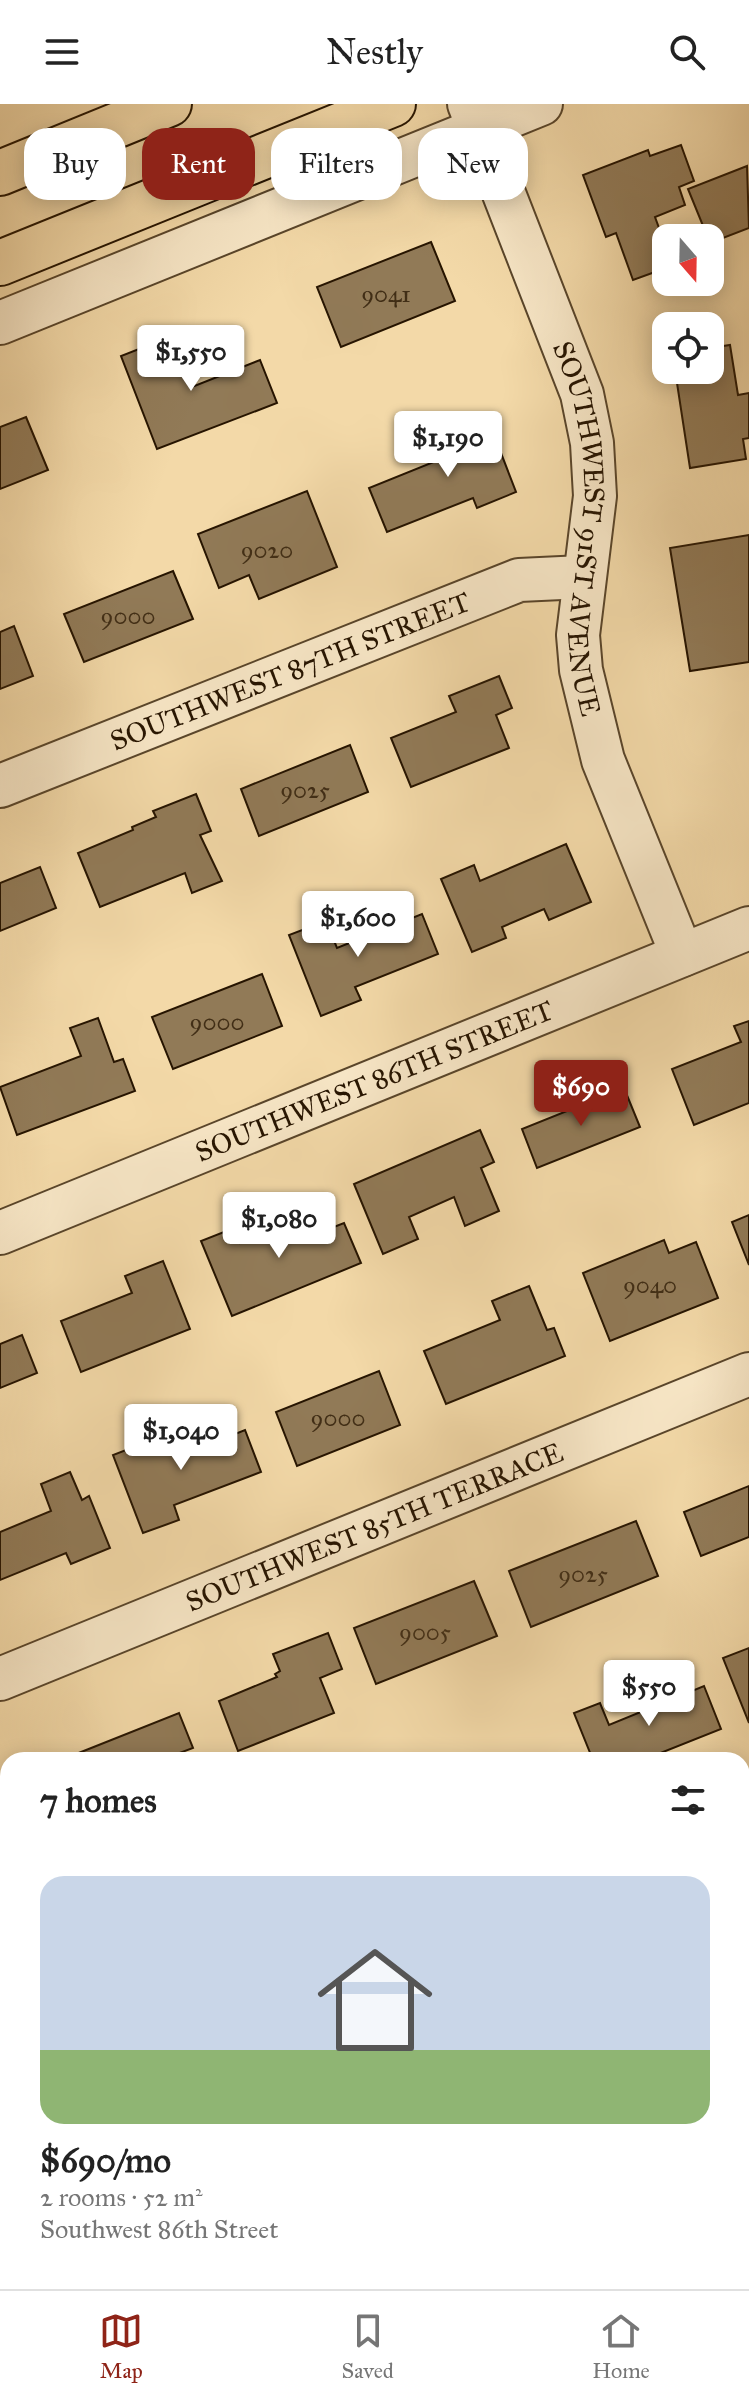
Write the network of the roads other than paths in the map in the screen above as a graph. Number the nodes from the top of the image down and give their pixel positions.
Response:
1 (169, 104) edge
2 (393, 104) edge
3 (541, 104) edge
4 (474, 117) edge
5 (0, 173) edge
6 (0, 263) edge
7 (0, 323) edge
8 (583, 577) junction
9 (0, 786) edge
10 (749, 928) edge
11 (682, 955) junction
12 (0, 1233) edge
13 (749, 1374) edge
14 (0, 1679) edge

1 - 5 main road
2 - 6 main road
3 - 4 street
4 - 7 street
4 - 8 street, SOUTHWEST 91ST AVENUE
8 - 9 street, SOUTHWEST 87TH STREET
8 - 11 street, SOUTHWEST 91ST AVENUE
10 - 11 street, SOUTHWEST 86TH STREET
11 - 12 street, SOUTHWEST 86TH STREET
13 - 14 street, SOUTHWEST 85TH TERRACE

